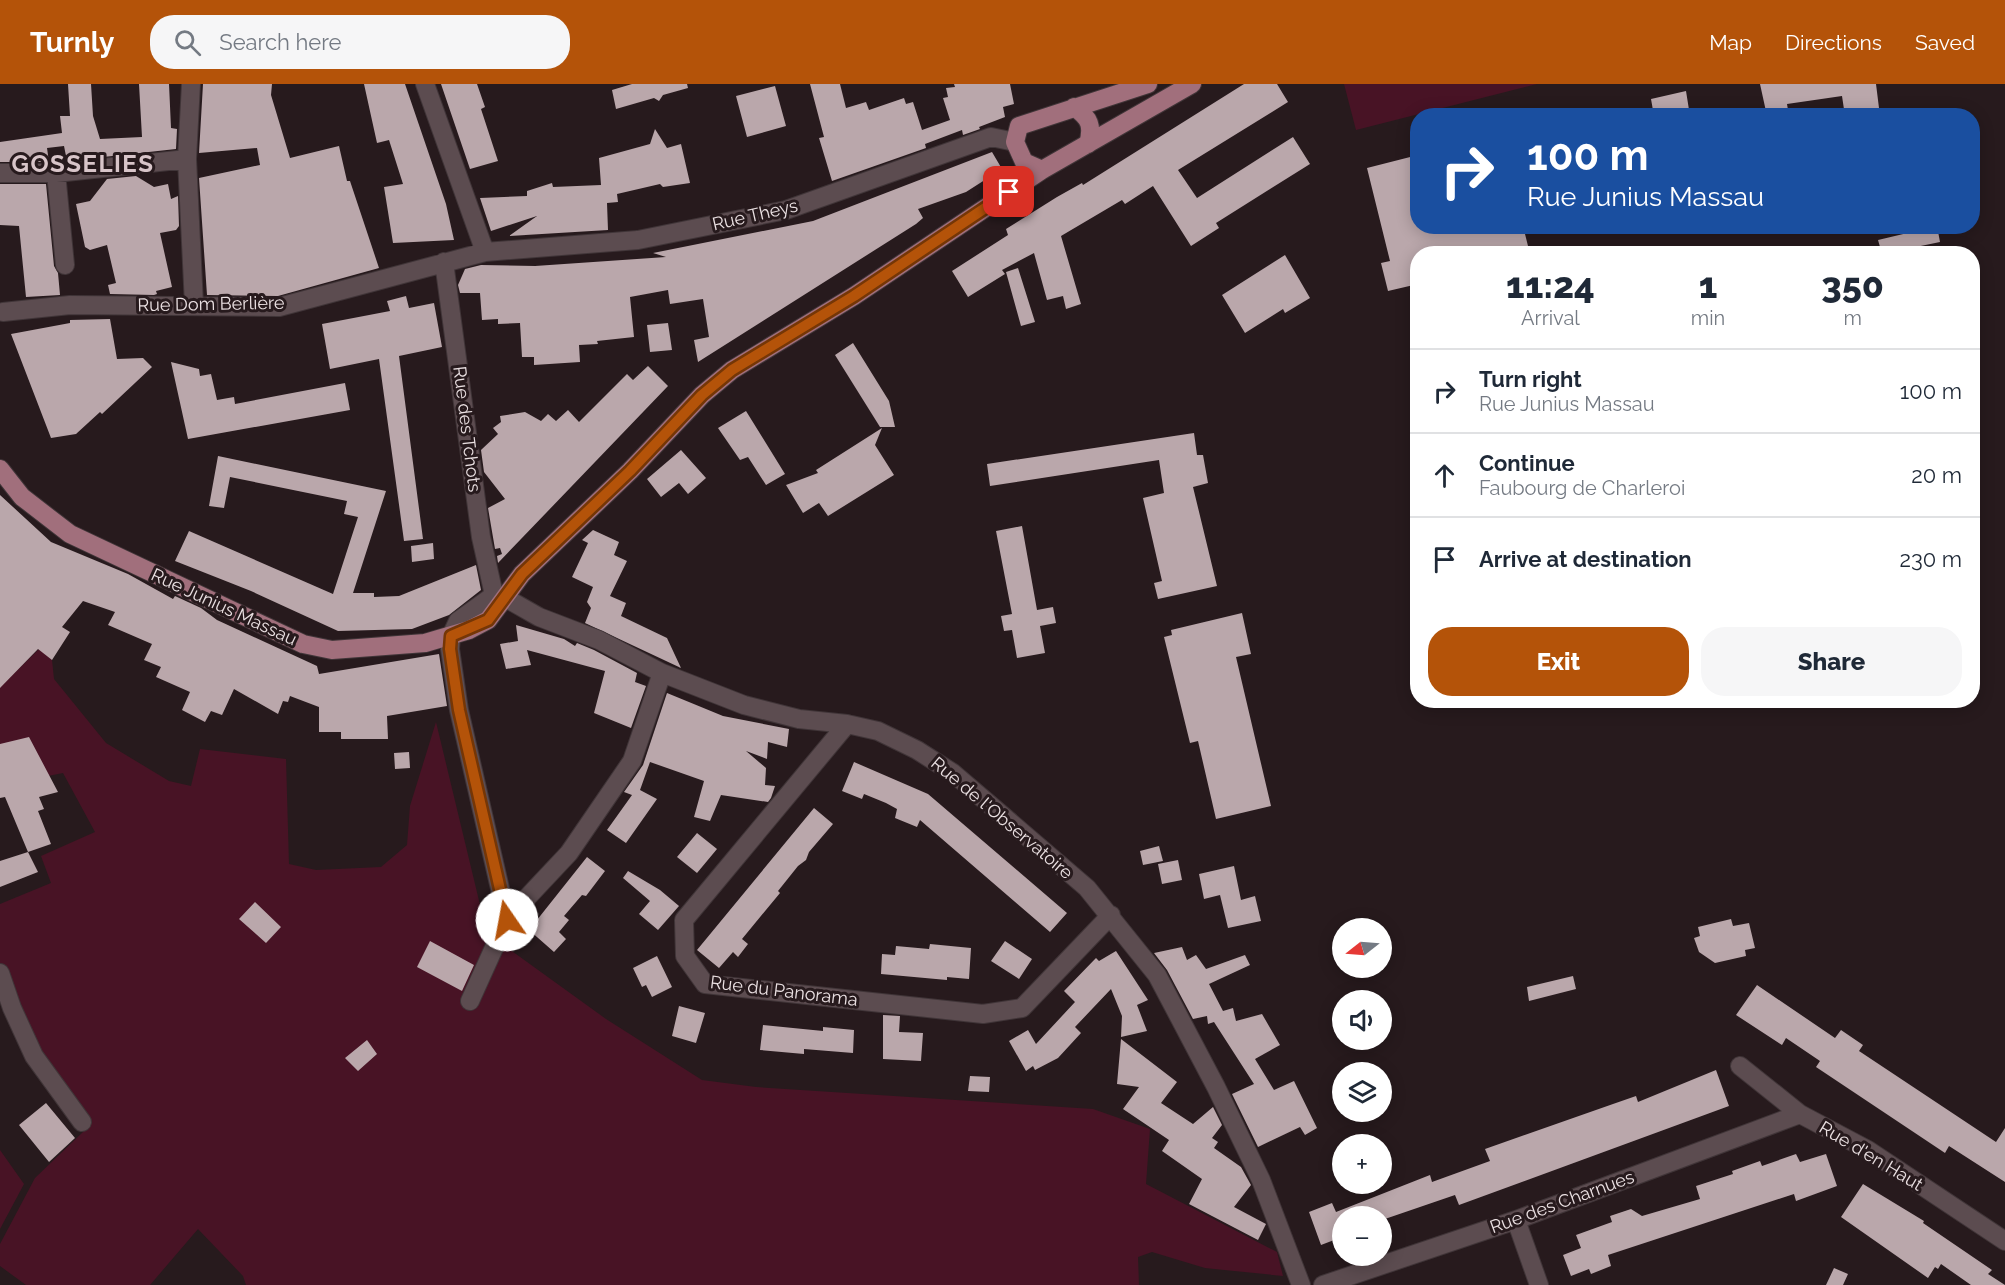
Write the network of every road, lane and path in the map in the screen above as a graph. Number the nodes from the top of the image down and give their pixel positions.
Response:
1 (191, 84) edge
2 (425, 84) edge
3 (1148, 84) edge
4 (1192, 84) edge
5 (1074, 107) junction
6 (1016, 142) junction
7 (1088, 144) junction
8 (187, 159) junction
9 (1024, 162) junction
10 (1042, 170) junction
11 (0, 173) edge
12 (56, 173) junction
13 (1023, 183) junction
14 (485, 252) junction
15 (444, 262) junction
16 (65, 265) dead end
17 (194, 305) junction
18 (1, 309) edge
19 (0, 469) edge
20 (499, 596) junction
21 (451, 636) junction
22 (662, 673) junction
23 (847, 724) junction
24 (1111, 915) junction
25 (507, 920) junction
26 (0, 973) edge
27 (470, 1001) dead end
28 (1740, 1066) dead end
29 (1800, 1114) junction
30 (82, 1122) dead end
31 (1516, 1220) junction
32 (2005, 1241) edge
33 (1301, 1285) edge
34 (1323, 1285) edge
35 (1539, 1285) edge

1 - 8 street
2 - 14 street
3 - 5 main road
4 - 7 main road, Rue Junius Massau
5 - 6 main road
5 - 7 main road
6 - 9 main road
6 - 14 street, Rue Theys
7 - 10 main road, Rue Junius Massau
8 - 12 street
8 - 17 street
9 - 10 main road
9 - 13 main road
10 - 13 main road, Rue Junius Massau
11 - 12 street
12 - 16 street
13 - 20 main road, Rue Junius Massau
14 - 15 street, Rue Dom Berlière
15 - 17 street, Rue Dom Berlière
15 - 20 street, Rue des Tchots
17 - 18 street, Rue Dom Berlière
19 - 21 main road, Rue Junius Massau
20 - 21 main road, Rue Junius Massau
20 - 22 street, Rue de l'Observatoire
21 - 25 street
22 - 23 street, Rue de l'Observatoire
22 - 25 street
23 - 24 street, Rue de l'Observatoire
23 - 24 street, Rue du Panorama
24 - 33 street, Rue de l'Observatoire
25 - 27 street
26 - 30 street
28 - 29 street, Rue d'en Haut
29 - 31 street, Rue des Charnues
29 - 32 street, Rue d'en Haut
31 - 34 street, Rue des Charnues
31 - 35 street

